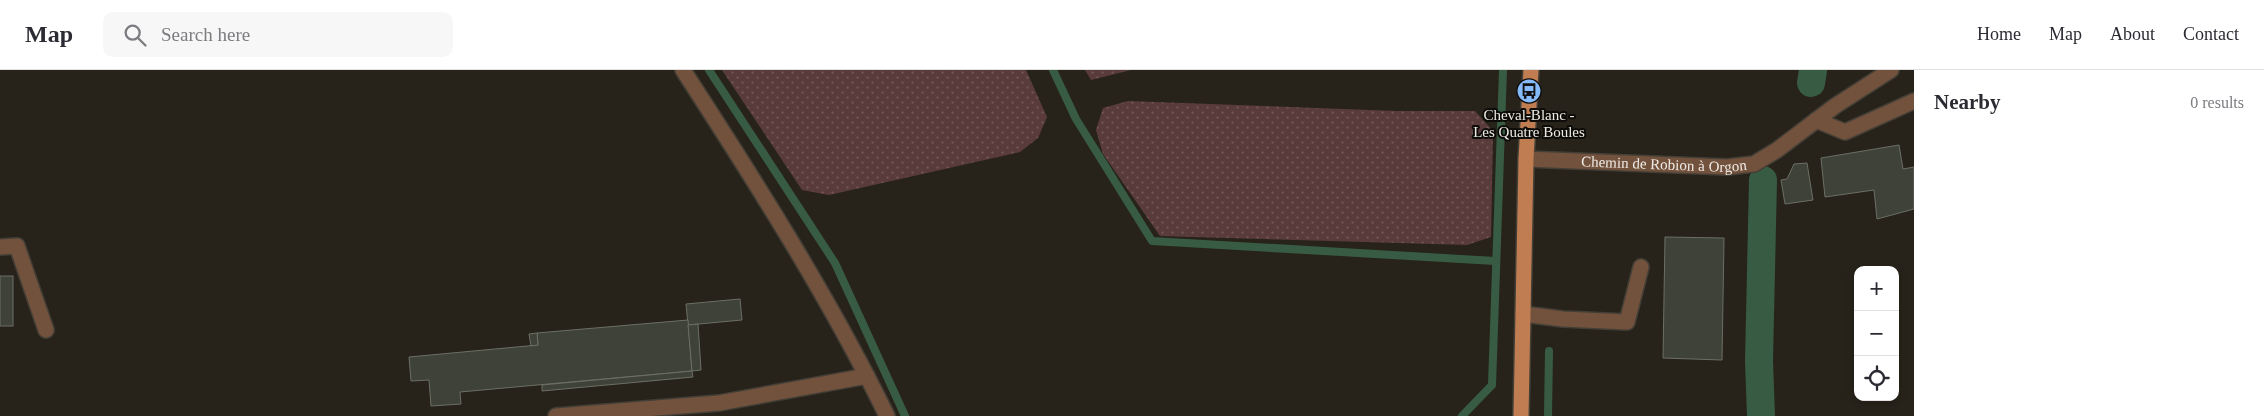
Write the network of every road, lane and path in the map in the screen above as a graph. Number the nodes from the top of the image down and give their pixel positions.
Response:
1 (684, 70) edge
2 (1531, 70) edge
3 (1890, 70) edge
4 (1914, 101) edge
5 (1816, 120) junction
6 (1526, 159) junction
7 (0, 247) edge
8 (1641, 267) dead end
9 (1523, 314) junction
10 (46, 330) dead end
11 (867, 376) junction
12 (556, 416) edge
13 (887, 416) edge
14 (1520, 416) edge

1 - 11 street
2 - 6 main road
3 - 5 street, Chemin de Robion à Orgon
4 - 5 street
5 - 6 street, Chemin de Robion à Orgon
6 - 9 main road
7 - 10 street
8 - 9 street
9 - 14 main road
11 - 12 street
11 - 13 street

